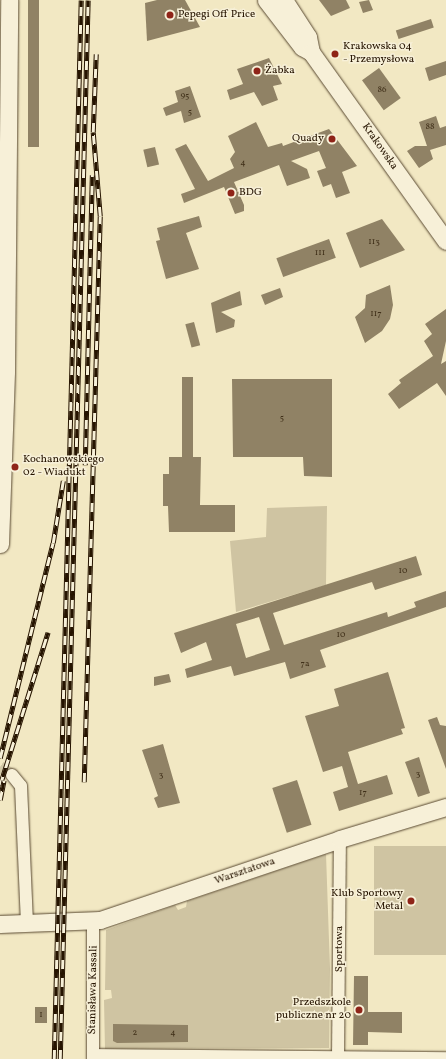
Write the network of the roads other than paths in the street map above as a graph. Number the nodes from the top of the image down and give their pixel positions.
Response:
1 (9, 0) edge
2 (266, 0) edge
3 (284, 0) edge
4 (4, 42) edge
5 (311, 52) junction
6 (4, 90) edge
7 (4, 174) edge
8 (446, 241) edge
9 (0, 544) edge
10 (12, 775) tunnel mouth
11 (446, 807) edge
12 (340, 839) junction
13 (93, 921) junction
14 (34, 923) junction
15 (0, 924) edge
16 (93, 1057) edge
17 (338, 1058) edge
18 (446, 1058) edge

1 - 4 street
2 - 5 street, Krakowska
3 - 5 street, Krakowska
4 - 6 street
5 - 8 street, Krakowska
6 - 7 street
7 - 9 street
10 - 14 street
11 - 12 street, Warsztatowa
12 - 13 street, Warsztatowa
12 - 17 street, Sportowa
13 - 14 street, Warsztatowa
13 - 16 street, Stanisława Kassali
14 - 15 street, Warsztatowa
16 - 17 street
17 - 18 street

